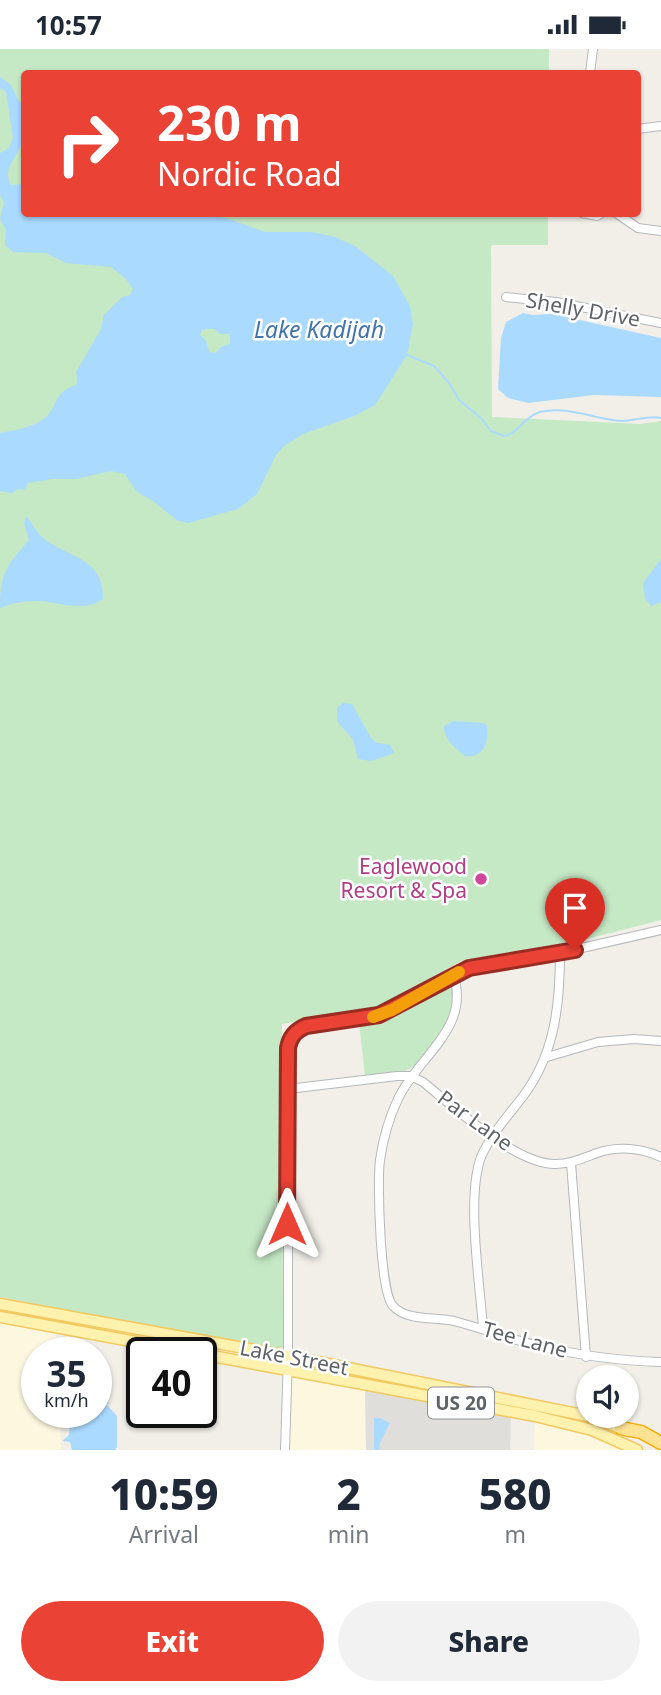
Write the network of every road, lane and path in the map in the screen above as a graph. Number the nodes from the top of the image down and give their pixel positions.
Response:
1 (593, 49) edge
2 (590, 70) edge
3 (661, 126) edge
4 (641, 128) edge
5 (621, 217) edge
6 (661, 231) edge
7 (506, 297) dead end
8 (661, 323) edge
9 (661, 930) edge
10 (560, 953) junction
11 (453, 974) junction
12 (661, 1041) edge
13 (547, 1057) junction
14 (411, 1076) junction
15 (288, 1089) junction
16 (492, 1136) junction
17 (661, 1157) edge
18 (571, 1164) junction
19 (0, 1304) edge
20 (0, 1317) edge
21 (483, 1328) junction
22 (126, 1340) edge
23 (288, 1356) junction
24 (217, 1357) edge
25 (586, 1357) junction
26 (661, 1362) edge
27 (287, 1371) junction
28 (576, 1414) edge
29 (623, 1428) edge
30 (625, 1428) edge
31 (661, 1443) edge
32 (661, 1449) edge
33 (285, 1450) edge
34 (637, 1450) edge

1 - 2 street
3 - 4 street
5 - 6 street
7 - 8 street, Shelly Drive
9 - 10 street
10 - 11 street
10 - 13 street
11 - 14 street
11 - 15 street
12 - 13 street
13 - 16 street
14 - 15 street
14 - 16 street, Par Lane
14 - 21 street, Tee Lane
15 - 23 street
16 - 18 street, Par Lane
16 - 21 street
17 - 18 street, Par Lane
18 - 25 street
19 - 23 main road, Lake Street / US 20
20 - 22 main road
21 - 25 street, Tee Lane
23 - 27 street
23 - 28 main road, Lake Street / US 20
24 - 27 main road, Lake Street / US 20
25 - 26 street, Tee Lane
27 - 33 street
27 - 34 main road, Lake Street / US 20
29 - 32 main road, Lake Street / US 20
30 - 31 highway

